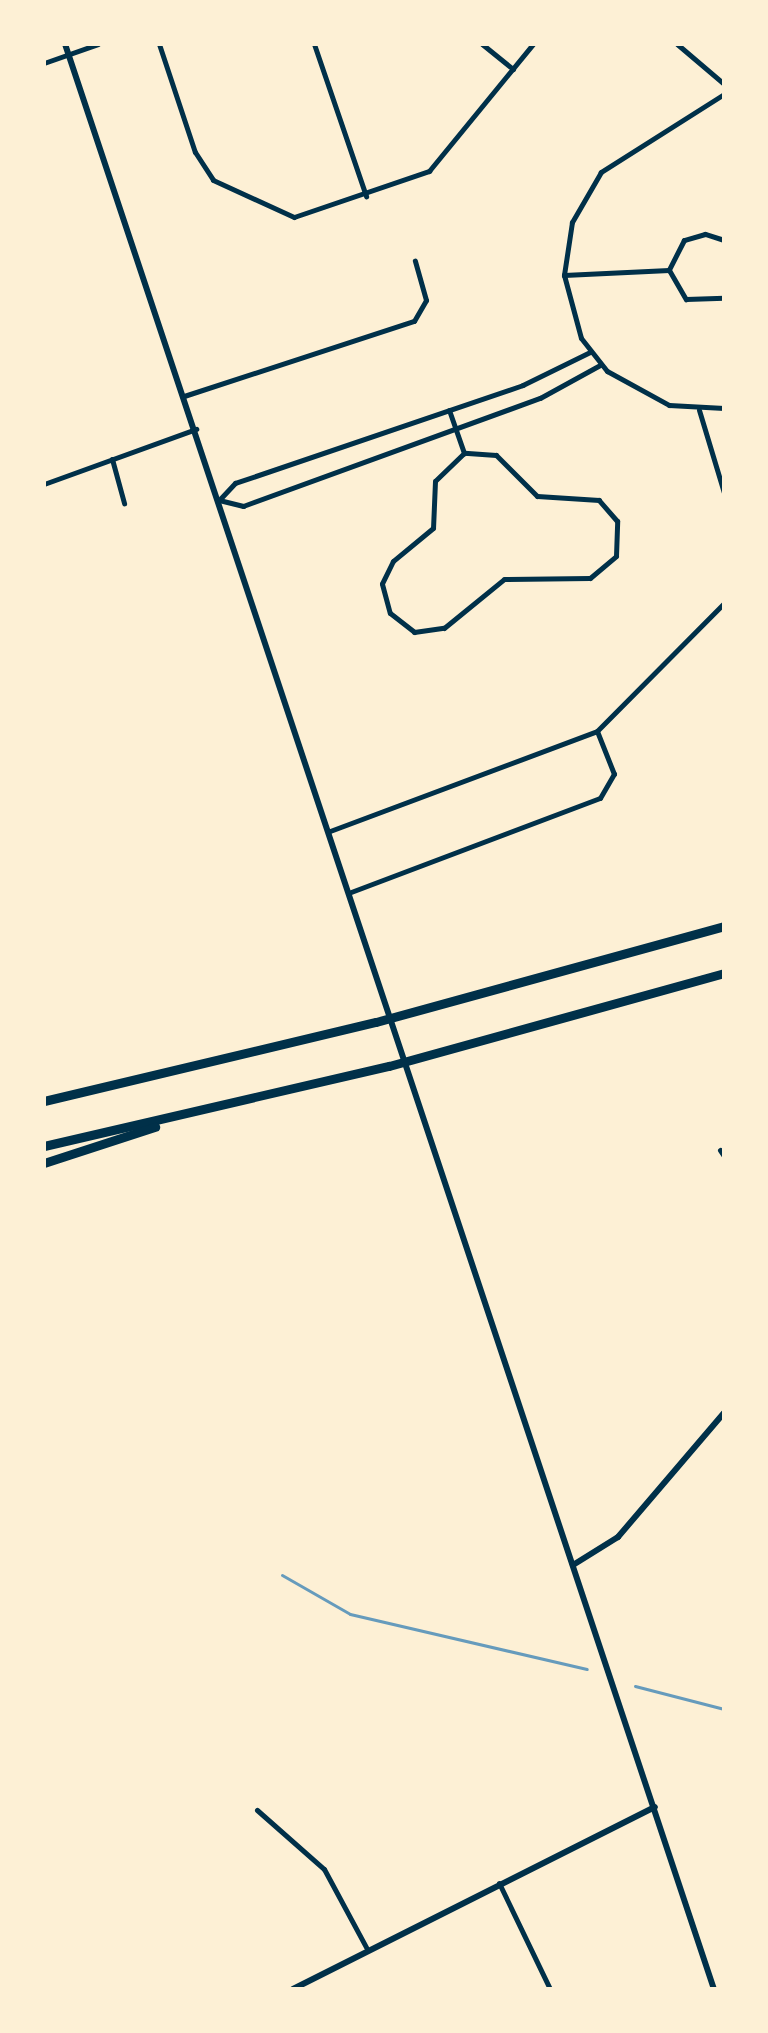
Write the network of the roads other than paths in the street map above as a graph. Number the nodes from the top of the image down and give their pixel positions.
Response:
1 (65, 44) edge
2 (98, 44) edge
3 (159, 44) edge
4 (314, 44) edge
5 (482, 44) edge
6 (533, 44) edge
7 (677, 44) edge
8 (68, 54) junction
9 (44, 63) edge
10 (513, 69) junction
11 (724, 84) edge
12 (724, 94) edge
13 (366, 196) junction
14 (724, 240) edge
15 (415, 261) dead end
16 (669, 270) junction
17 (564, 275) junction
18 (724, 298) edge
19 (590, 352) junction
20 (600, 365) junction
21 (184, 396) junction
22 (724, 408) edge
23 (449, 410) junction
24 (699, 410) junction
25 (456, 428) junction
26 (196, 429) junction
27 (464, 453) junction
28 (112, 459) junction
29 (44, 484) edge
30 (724, 493) edge
31 (219, 500) junction
32 (124, 503) dead end
33 (724, 603) edge
34 (597, 731) junction
35 (330, 831) junction
36 (351, 892) junction
37 (724, 926) edge
38 (724, 973) edge
39 (44, 1101) edge
40 (213, 1109) junction
41 (44, 1146) edge
42 (44, 1163) edge
43 (724, 1413) edge
44 (573, 1565) junction
45 (655, 1807) junction
46 (257, 1810) dead end
47 (498, 1883) junction
48 (366, 1947) junction
49 (293, 1989) edge
50 (550, 1989) edge
51 (714, 1989) edge

1 - 8 street
2 - 8 street
3 - 13 street
4 - 13 street
5 - 10 street
6 - 10 street
7 - 11 street
8 - 9 street
8 - 21 street
10 - 13 street
12 - 17 street
14 - 16 street
15 - 21 street
16 - 17 street
16 - 18 street
17 - 19 street
19 - 20 street
19 - 23 street
20 - 24 street
20 - 25 street
21 - 26 street
22 - 24 street
23 - 25 street
23 - 31 street
24 - 30 street
25 - 27 street
25 - 31 street
26 - 28 street
26 - 31 street
27 - 27 street
28 - 29 street
28 - 32 street
31 - 35 street
33 - 34 street
34 - 35 street
34 - 36 street
35 - 36 street
36 - 44 street
37 - 39 highway
38 - 40 highway
40 - 41 highway
40 - 42 highway
43 - 44 street
44 - 45 street
45 - 47 street
45 - 51 street
46 - 48 street
47 - 48 street
47 - 50 street
48 - 49 street

